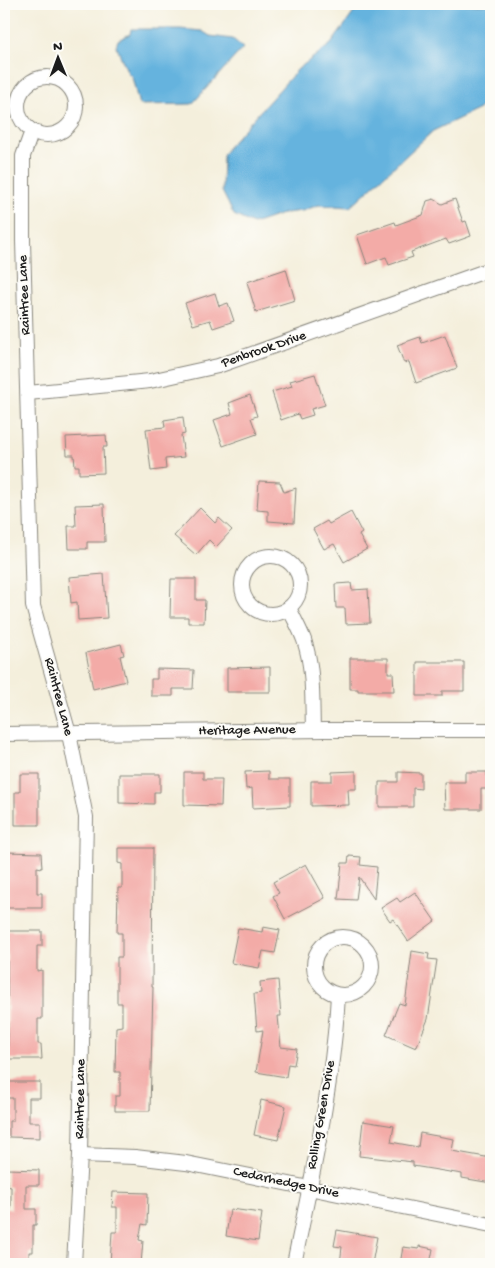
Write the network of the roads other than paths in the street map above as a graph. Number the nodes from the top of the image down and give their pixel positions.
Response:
1 (32, 131) junction
2 (491, 269) edge
3 (28, 392) junction
4 (289, 608) junction
5 (313, 730) junction
6 (491, 730) edge
7 (4, 734) edge
8 (69, 734) junction
9 (338, 995) junction
10 (80, 1156) junction
11 (310, 1188) junction
12 (491, 1225) edge
13 (74, 1264) edge
14 (294, 1264) edge

1 - 1 street
1 - 3 street, Raintree Lane
2 - 3 street, Penbrook Drive
3 - 8 street, Raintree Lane
4 - 4 street
4 - 5 street
5 - 6 street, Heritage Avenue
5 - 8 street, Heritage Avenue
7 - 8 street, Heritage Avenue
8 - 10 street, Raintree Lane
9 - 9 street
9 - 11 street, Rolling Green Drive
10 - 11 street, Cedarhedge Drive
10 - 13 street, Raintree Lane
11 - 12 street, Cedarhedge Drive
11 - 14 street, Rolling Green Drive

